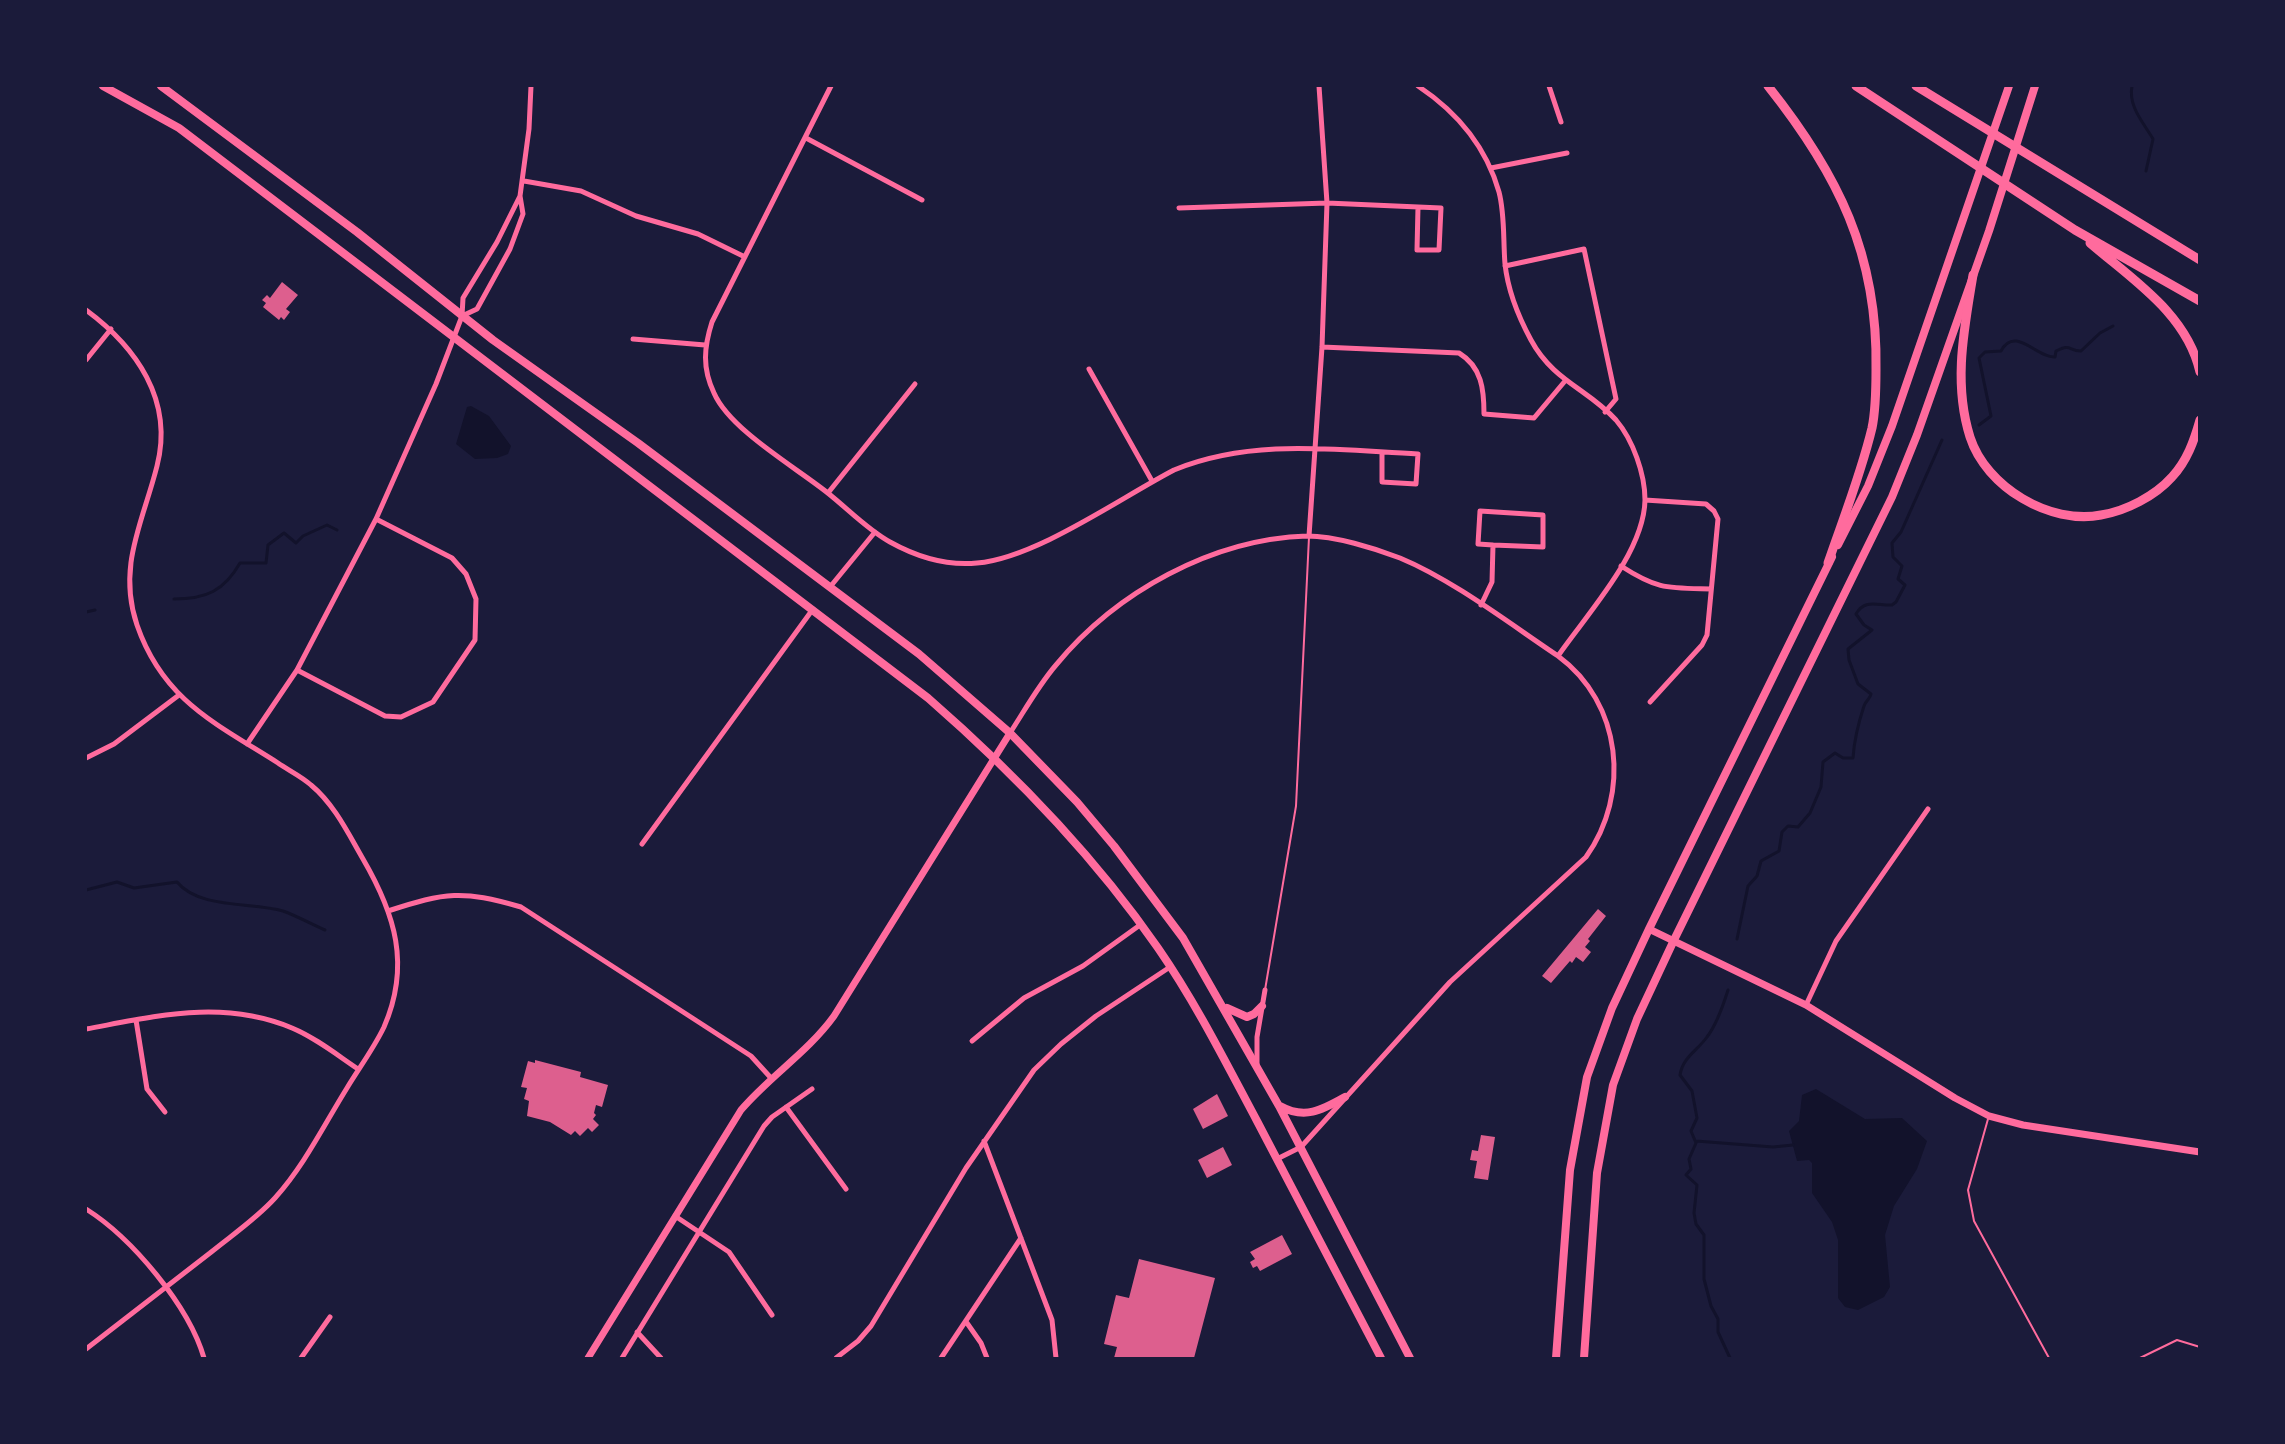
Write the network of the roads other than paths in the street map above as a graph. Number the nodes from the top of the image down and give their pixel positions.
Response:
1 (104, 86) edge
2 (161, 86) edge
3 (531, 86) edge
4 (831, 86) edge
5 (1319, 86) edge
6 (1420, 86) edge
7 (1549, 86) edge
8 (1768, 86) edge
9 (1856, 86) edge
10 (1916, 86) edge
11 (2009, 86) edge
12 (2036, 86) edge
13 (1561, 122) dead end
14 (807, 138) junction
15 (1567, 153) dead end
16 (1491, 168) junction
17 (524, 180) junction
18 (520, 196) junction
19 (922, 200) dead end
20 (1327, 203) junction
21 (1418, 207) junction
22 (1179, 208) dead end
23 (2075, 230) junction
24 (745, 257) junction
25 (2199, 260) edge
26 (1505, 266) junction
27 (1973, 275) junction
28 (2199, 301) edge
29 (86, 310) edge
30 (462, 315) junction
31 (111, 329) junction
32 (454, 336) junction
33 (633, 339) dead end
34 (705, 345) junction
35 (1322, 346) junction
36 (86, 360) edge
37 (1089, 369) dead end
38 (2199, 372) edge
39 (1565, 381) junction
40 (915, 384) dead end
41 (1605, 412) junction
42 (2199, 420) edge
43 (1316, 449) junction
44 (1382, 453) junction
45 (1152, 482) junction
46 (828, 493) junction
47 (1645, 500) junction
48 (376, 519) junction
49 (874, 532) junction
50 (1309, 536) junction
51 (1493, 545) junction
52 (1828, 563) junction
53 (1622, 566) junction
54 (830, 587) junction
55 (1711, 589) junction
56 (1481, 605) junction
57 (813, 609) junction
58 (1558, 657) junction
59 (297, 670) junction
60 (178, 694) junction
61 (1650, 702) dead end
62 (1010, 733) junction
63 (247, 744) junction
64 (86, 758) edge
65 (995, 758) junction
66 (1928, 809) dead end
67 (642, 844) dead end
68 (388, 911) junction
69 (1140, 925) junction
70 (1650, 929) junction
71 (1674, 940) junction
72 (1170, 967) junction
73 (1265, 990) joint
74 (1223, 1004) junction
75 (1806, 1005) junction
76 (1263, 1006) junction
77 (136, 1020) junction
78 (86, 1029) edge
79 (972, 1041) dead end
80 (1257, 1065) junction
81 (358, 1069) junction
82 (771, 1078) junction
83 (812, 1089) dead end
84 (1346, 1097) junction
85 (1279, 1106) junction
86 (786, 1107) junction
87 (165, 1112) dead end
88 (1989, 1116) junction
89 (984, 1141) junction
90 (1301, 1147) junction
91 (2199, 1152) edge
92 (1276, 1159) junction
93 (846, 1189) dead end
94 (86, 1209) edge
95 (675, 1216) junction
96 (700, 1231) junction
97 (1021, 1238) junction
98 (165, 1289) junction
99 (772, 1315) dead end
100 (330, 1317) dead end
101 (967, 1323) junction
102 (638, 1332) junction
103 (2199, 1347) edge
104 (86, 1349) edge
105 (204, 1359) edge
106 (301, 1359) edge
107 (588, 1359) edge
108 (622, 1359) edge
109 (661, 1359) edge
110 (836, 1359) edge
111 (941, 1359) edge
112 (987, 1359) edge
113 (1056, 1359) edge
114 (1381, 1359) edge
115 (1410, 1359) edge
116 (1557, 1359) edge
117 (1584, 1359) edge
118 (2049, 1359) edge
119 (2140, 1359) edge

1 - 32 main road
2 - 30 main road
3 - 17 street
4 - 14 street
5 - 20 street
6 - 16 street
7 - 13 street
8 - 52 highway
9 - 23 highway
10 - 25 highway
11 - 52 main road
12 - 27 main road
14 - 19 street
14 - 24 street
15 - 16 street
16 - 26 street
17 - 18 street
17 - 24 street
18 - 30 street
18 - 30 street
20 - 21 street
20 - 22 street
20 - 35 street
21 - 21 street
23 - 28 highway
23 - 38 highway
24 - 34 street
26 - 39 street
26 - 41 street
27 - 42 highway
27 - 71 main road
29 - 31 street
30 - 32 street
30 - 54 main road
31 - 36 street
31 - 60 street
32 - 48 street
32 - 57 main road
33 - 34 street
34 - 46 street
35 - 39 street
35 - 43 street
37 - 45 street
39 - 41 street
40 - 46 street
41 - 47 street
43 - 44 street
43 - 45 street
43 - 50 street
44 - 44 street
45 - 49 street
46 - 49 street
47 - 53 street
47 - 55 street
48 - 59 street
48 - 59 street
49 - 54 street
50 - 56 street
50 - 62 street
50 - 73 lane
51 - 51 street
51 - 56 street
52 - 70 main road
53 - 55 street
53 - 58 street
54 - 62 main road
55 - 61 street
56 - 58 street
57 - 65 main road
57 - 67 street
58 - 84 street
59 - 63 street
60 - 63 street
60 - 64 street
62 - 65 street
62 - 74 main road
63 - 68 street
65 - 69 main road
65 - 82 street
66 - 75 street
68 - 81 street
68 - 82 street
69 - 72 main road
69 - 79 street
70 - 71 street
70 - 116 main road
71 - 75 street
71 - 117 main road
72 - 89 street
72 - 92 main road
73 - 76 street
74 - 76 main road
74 - 80 main road
75 - 88 street
76 - 80 street
77 - 78 street
77 - 81 street
77 - 87 street
80 - 85 main road
81 - 98 street
82 - 95 street
83 - 86 street
84 - 85 main road
84 - 90 street
85 - 90 main road
86 - 93 street
86 - 96 street
88 - 91 street
88 - 118 lane
89 - 97 street
89 - 110 street
90 - 92 street
90 - 115 main road
92 - 114 main road
94 - 98 street
95 - 96 street
95 - 107 street
96 - 99 street
96 - 102 street
97 - 101 street
97 - 113 street
98 - 104 street
98 - 105 street
100 - 106 street
101 - 111 street
101 - 112 street
102 - 108 street
102 - 109 street
103 - 119 lane

